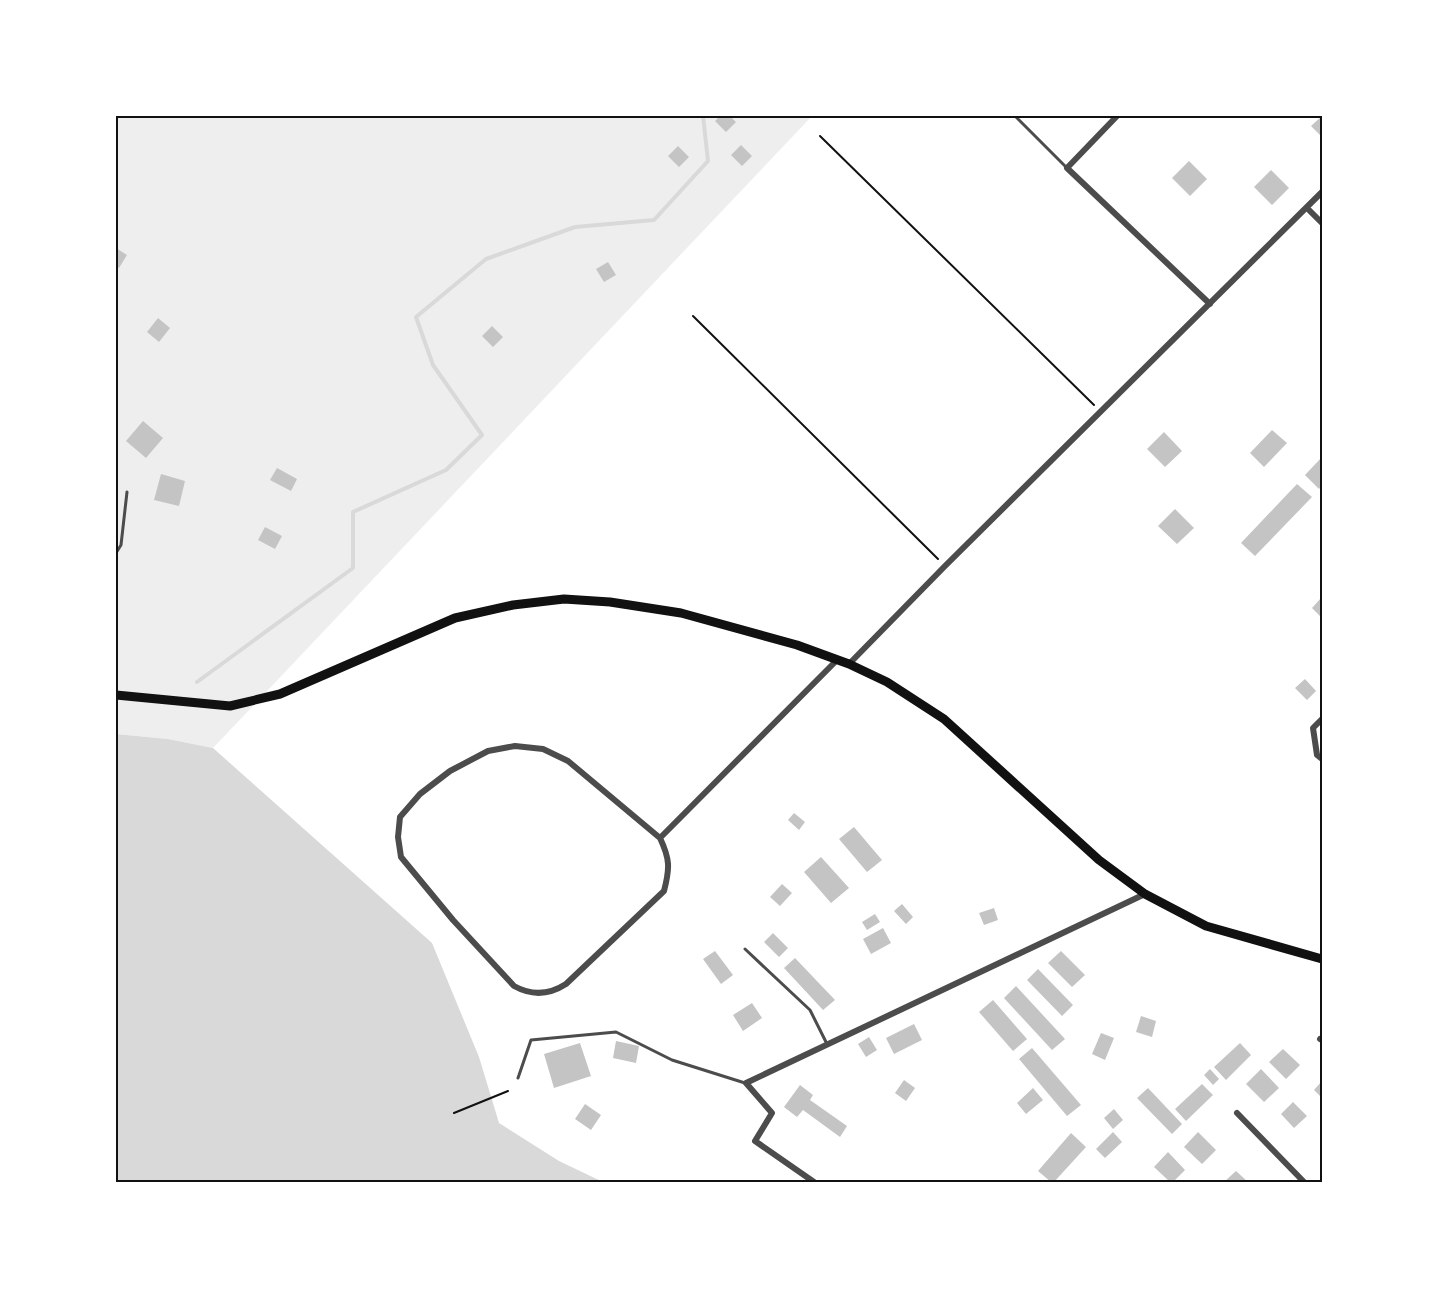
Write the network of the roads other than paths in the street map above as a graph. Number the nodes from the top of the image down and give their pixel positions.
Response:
1 (1015, 116) edge
2 (1117, 116) edge
3 (1067, 168) junction
4 (1323, 192) edge
5 (1307, 208) junction
6 (1323, 223) edge
7 (1210, 304) junction
8 (127, 492) dead end
9 (116, 553) edge
10 (837, 660) junction
11 (849, 664) junction
12 (116, 695) edge
13 (1323, 718) edge
14 (1323, 759) edge
15 (660, 838) junction
16 (1145, 894) junction
17 (745, 949) dead end
18 (1323, 959) edge
19 (827, 1044) junction
20 (519, 1078) dead end
21 (746, 1083) junction
22 (1237, 1113) dead end
23 (814, 1182) edge
24 (1304, 1182) edge

1 - 3 lane
2 - 3 street
3 - 7 street
4 - 5 street
5 - 6 street
5 - 7 street
7 - 11 street
8 - 9 lane
10 - 11 main road
10 - 12 main road
10 - 15 street
11 - 16 main road
13 - 14 street
15 - 15 street
16 - 18 main road
16 - 19 street
17 - 19 lane
19 - 21 street
20 - 21 lane
21 - 23 street
22 - 24 street

